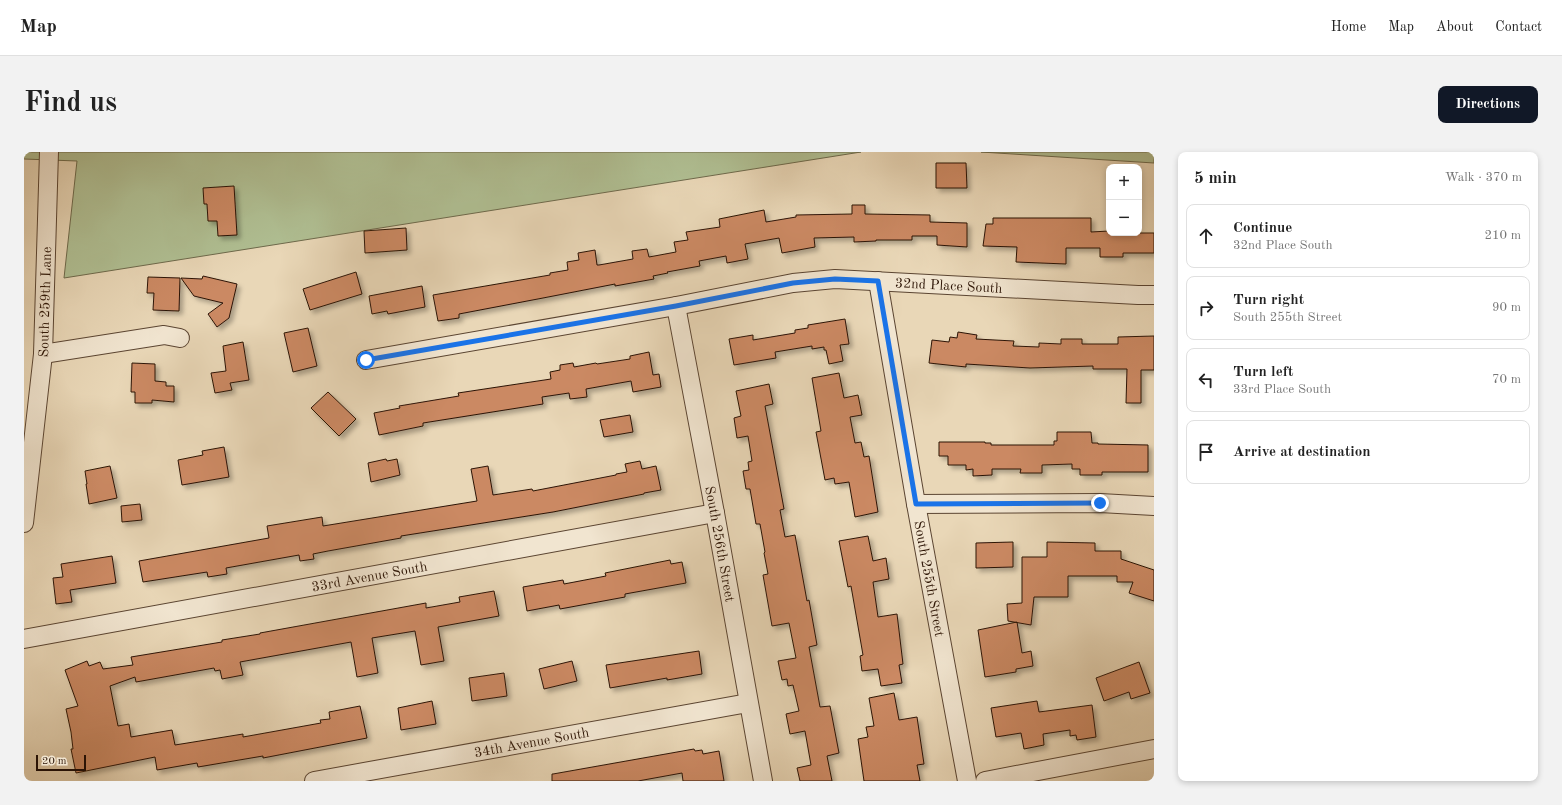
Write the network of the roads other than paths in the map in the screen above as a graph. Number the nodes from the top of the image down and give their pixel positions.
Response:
1 (49, 152) edge
2 (878, 281) junction
3 (1154, 295) edge
4 (676, 306) junction
5 (180, 338) dead end
6 (43, 354) junction
7 (366, 360) dead end
8 (916, 504) junction
9 (1154, 506) edge
10 (715, 513) junction
11 (24, 523) edge
12 (24, 639) edge
13 (748, 703) junction
14 (1154, 748) edge
15 (314, 781) edge
16 (763, 781) edge
17 (967, 781) edge
18 (985, 781) edge

1 - 6 street, South 259th Lane
2 - 3 street, 32nd Place South
2 - 4 street, 32nd Place South
2 - 8 street, South 255th Street
4 - 7 street, 32nd Place South
4 - 10 street, South 256th Street
5 - 6 street
6 - 11 street, South 259th Lane
8 - 9 street
8 - 17 street, South 255th Street
10 - 12 street, 33rd Avenue South
10 - 13 street, South 256th Street
13 - 15 street, 34th Avenue South
13 - 16 street, South 256th Street
14 - 18 street

